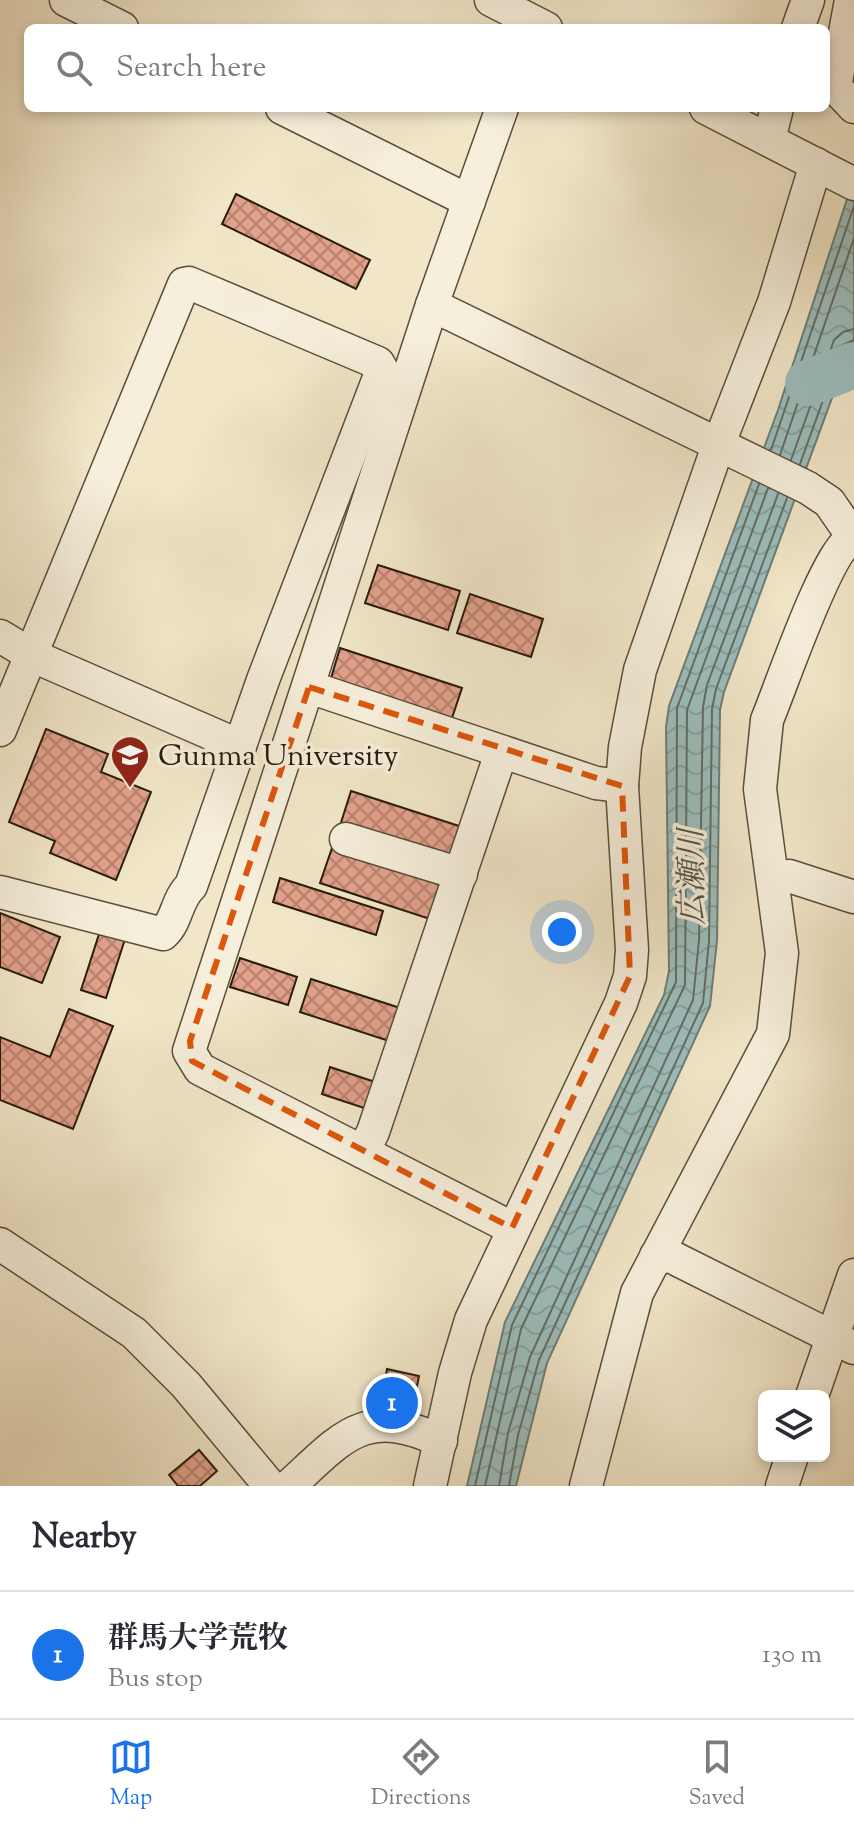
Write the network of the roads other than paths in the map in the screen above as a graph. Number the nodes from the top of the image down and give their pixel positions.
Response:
1 (66, 0) edge
2 (491, 0) edge
3 (808, 0) edge
4 (851, 0) edge
5 (538, 19) edge
6 (114, 24) edge
7 (799, 24) edge
8 (854, 107) edge
9 (290, 112) edge
10 (501, 112) edge
11 (714, 112) edge
12 (776, 112) edge
13 (769, 140) junction
14 (834, 174) edge
15 (469, 201) junction
16 (432, 305) junction
17 (726, 450) junction
18 (854, 538) edge
19 (0, 636) edge
20 (33, 656) junction
21 (309, 687) junction
22 (0, 730) edge
23 (240, 746) junction
24 (501, 753) junction
25 (622, 786) junction
26 (346, 839) dead end
27 (461, 874) junction
28 (773, 879) junction
29 (0, 892) edge
30 (854, 897) edge
31 (363, 1152) junction
32 (512, 1228) junction
33 (0, 1244) edge
34 (656, 1256) junction
35 (854, 1275) edge
36 (843, 1343) edge
37 (816, 1390) edge
38 (441, 1441) junction
39 (790, 1462) edge
40 (270, 1486) edge
41 (289, 1486) edge
42 (430, 1486) edge
43 (586, 1486) edge
44 (782, 1486) edge

1 - 6 street
2 - 5 street
3 - 7 street
4 - 8 street
9 - 15 street
10 - 15 street
11 - 13 street
12 - 13 street
13 - 14 street
14 - 17 street
15 - 16 street
16 - 17 street
16 - 21 street
17 - 18 street
17 - 25 street
18 - 28 street
19 - 20 street
20 - 22 street
20 - 23 street
20 - 23 street
21 - 24 street
21 - 31 street
23 - 29 street
24 - 25 street
24 - 27 street
25 - 32 street
26 - 27 street
27 - 31 street
28 - 30 street
28 - 34 street
31 - 32 street
32 - 38 street
33 - 40 street
34 - 36 street
34 - 43 street
35 - 36 street
36 - 37 street
38 - 41 street
38 - 42 street
39 - 44 street

